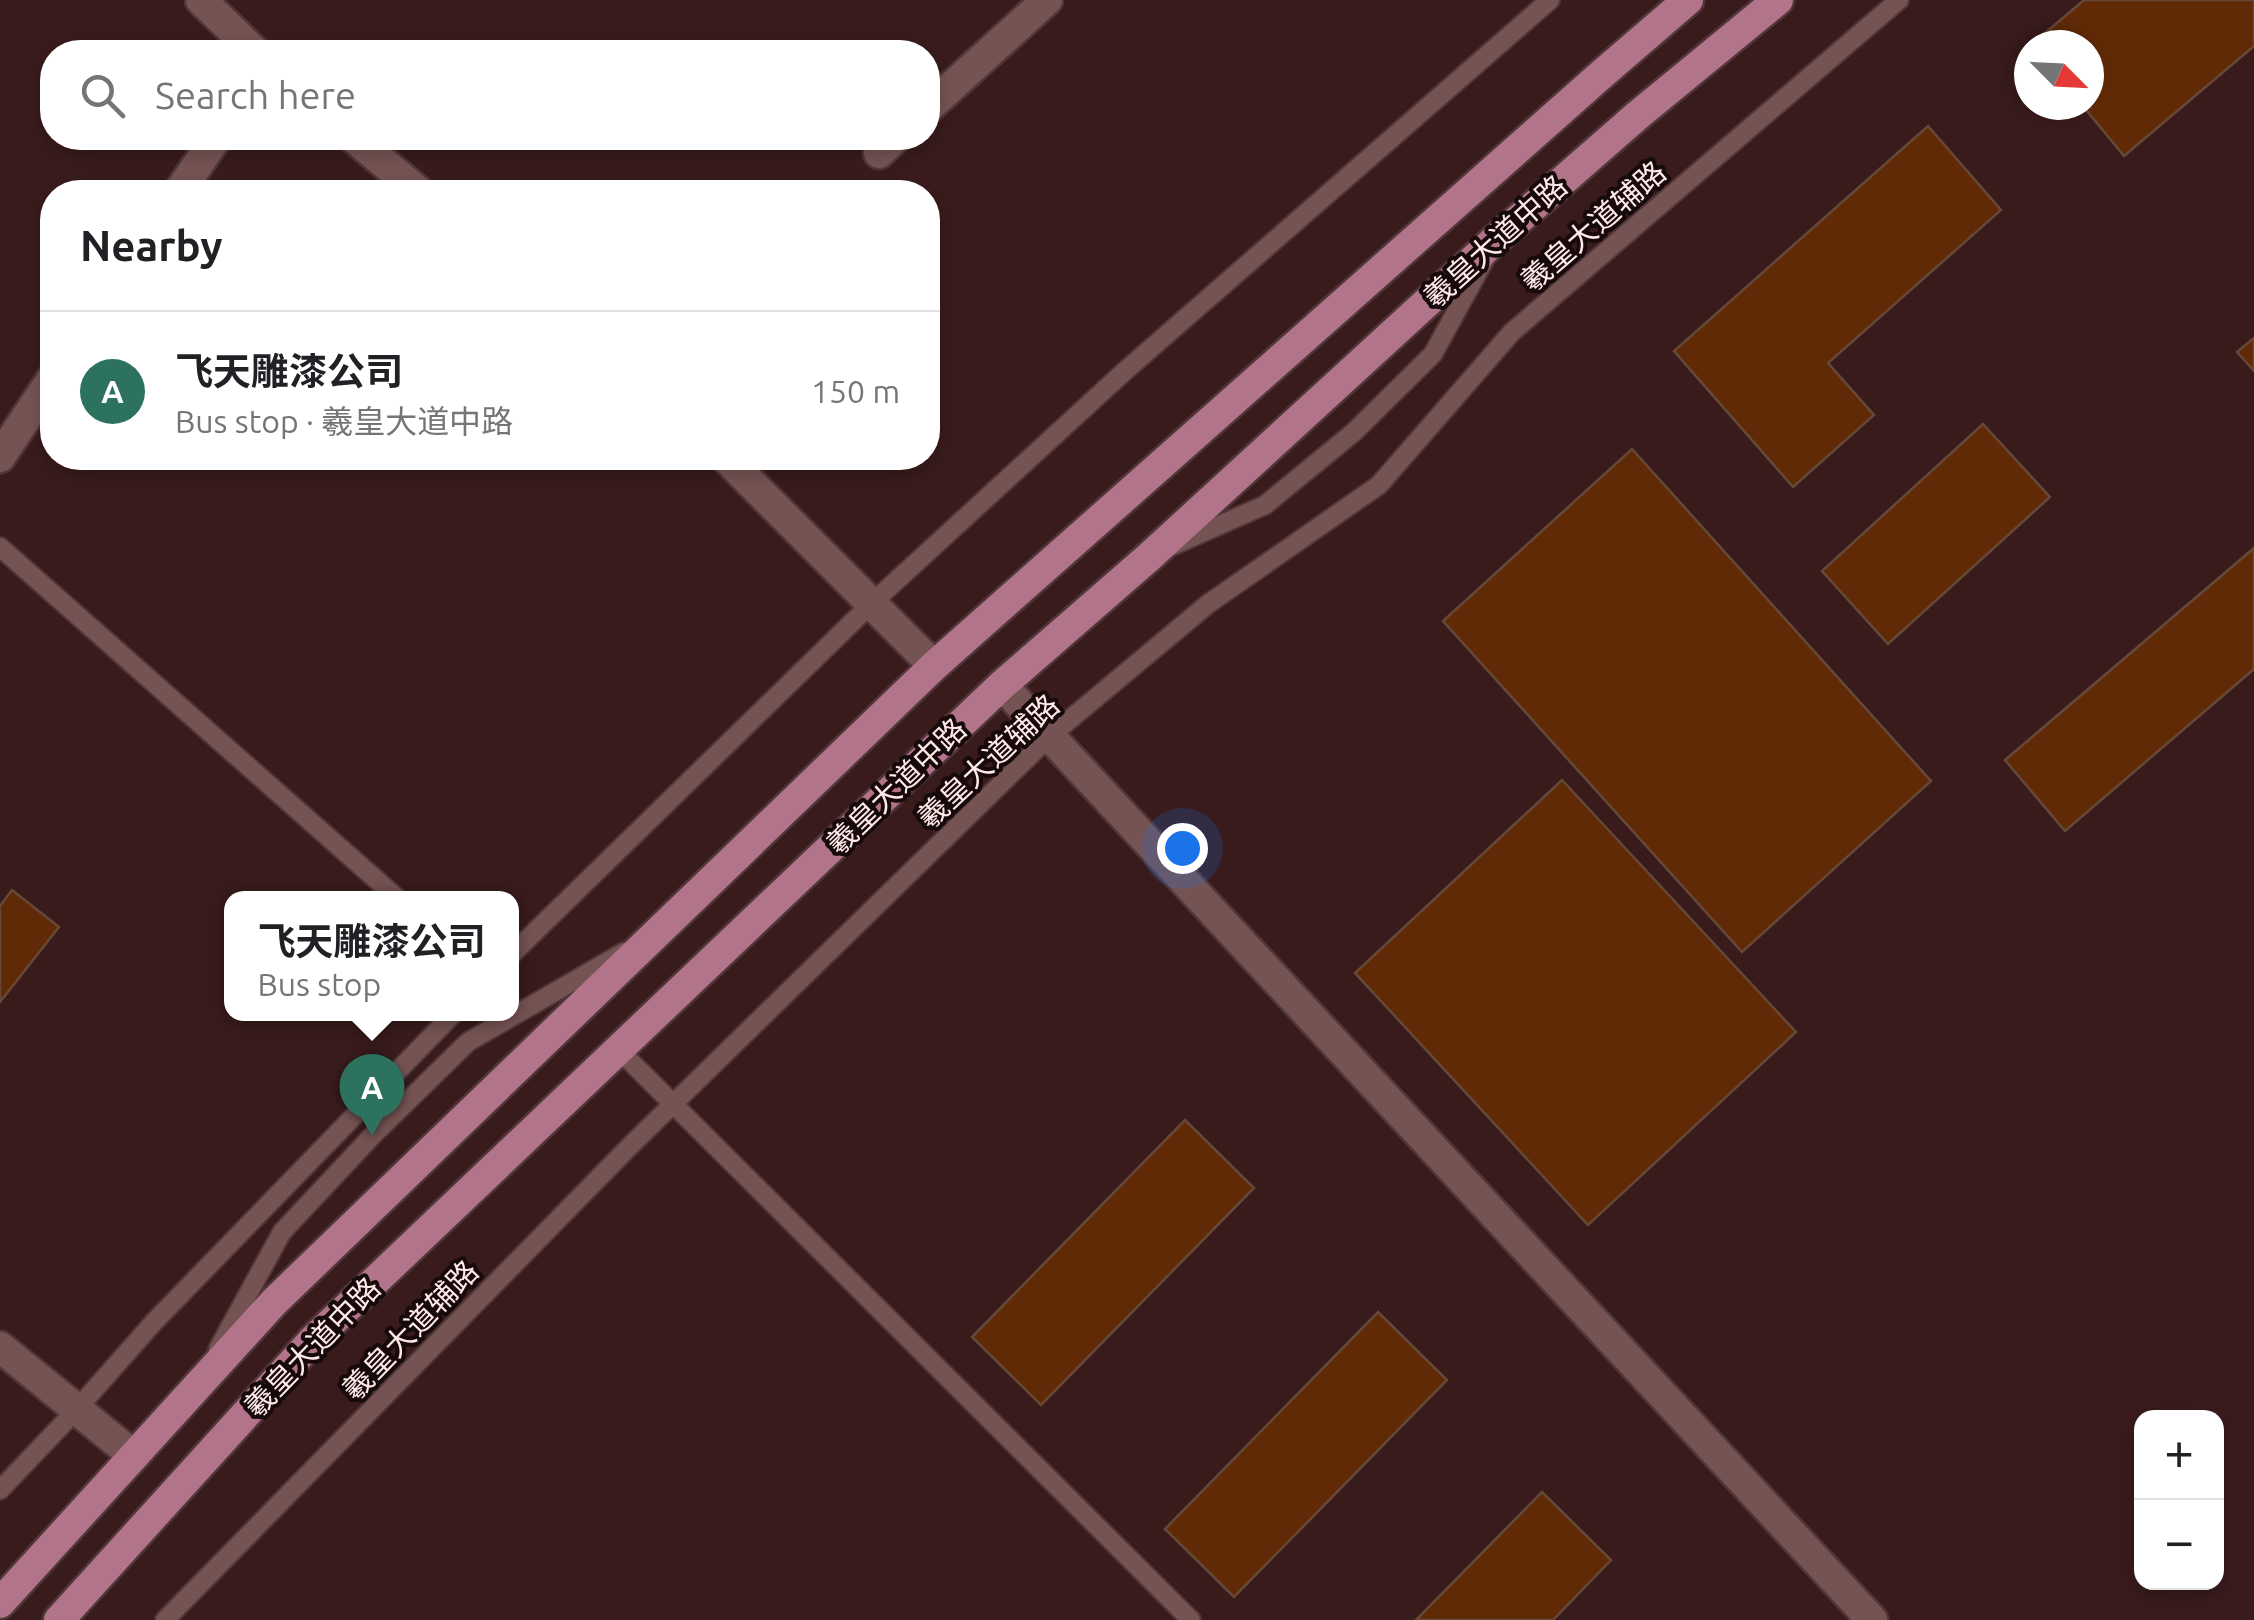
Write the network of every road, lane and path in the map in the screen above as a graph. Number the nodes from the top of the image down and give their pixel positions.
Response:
1 (201, 0) edge
2 (1047, 0) edge
3 (1550, 0) edge
4 (1688, 0) edge
5 (1778, 0) edge
6 (1899, 0) edge
7 (243, 40) edge
8 (940, 97) edge
9 (208, 150) edge
10 (368, 150) edge
11 (186, 180) edge
12 (404, 180) edge
13 (1495, 240) junction
14 (40, 397) edge
15 (0, 457) edge
16 (738, 470) edge
17 (0, 547) edge
18 (1149, 557) junction
19 (872, 603) junction
20 (934, 666) junction
21 (1002, 685) junction
22 (1050, 736) junction
23 (389, 891) edge
24 (658, 932) junction
25 (519, 947) edge
26 (519, 1012) edge
27 (446, 1021) edge
28 (504, 1021) edge
29 (619, 1050) junction
30 (673, 1104) junction
31 (0, 1347) edge
32 (196, 1387) junction
33 (76, 1409) junction
34 (134, 1456) junction
35 (0, 1490) edge
36 (0, 1603) edge
37 (59, 1620) edge
38 (165, 1620) edge
39 (1191, 1620) edge
40 (1872, 1620) edge

1 - 7 street
2 - 8 street
3 - 19 lane
4 - 20 main road, 羲皇大道中路
5 - 13 main road, 羲皇大道中路
6 - 22 lane, 羲皇大道辅路
9 - 11 street
10 - 12 street
13 - 18 main road, 羲皇大道中路
13 - 18 lane
14 - 15 street
16 - 19 street
17 - 23 lane
18 - 21 main road, 羲皇大道中路
19 - 20 street
19 - 25 lane
20 - 24 main road, 羲皇大道中路
21 - 22 street
21 - 29 main road, 羲皇大道中路
22 - 30 lane, 羲皇大道辅路
22 - 40 street
24 - 26 lane
24 - 32 main road, 羲皇大道中路
27 - 33 lane
28 - 32 lane
29 - 30 lane
29 - 37 main road, 羲皇大道中路
30 - 38 lane, 羲皇大道辅路
30 - 39 lane
31 - 33 street
32 - 34 main road, 羲皇大道中路
33 - 34 street
33 - 35 lane
34 - 36 main road, 羲皇大道中路

